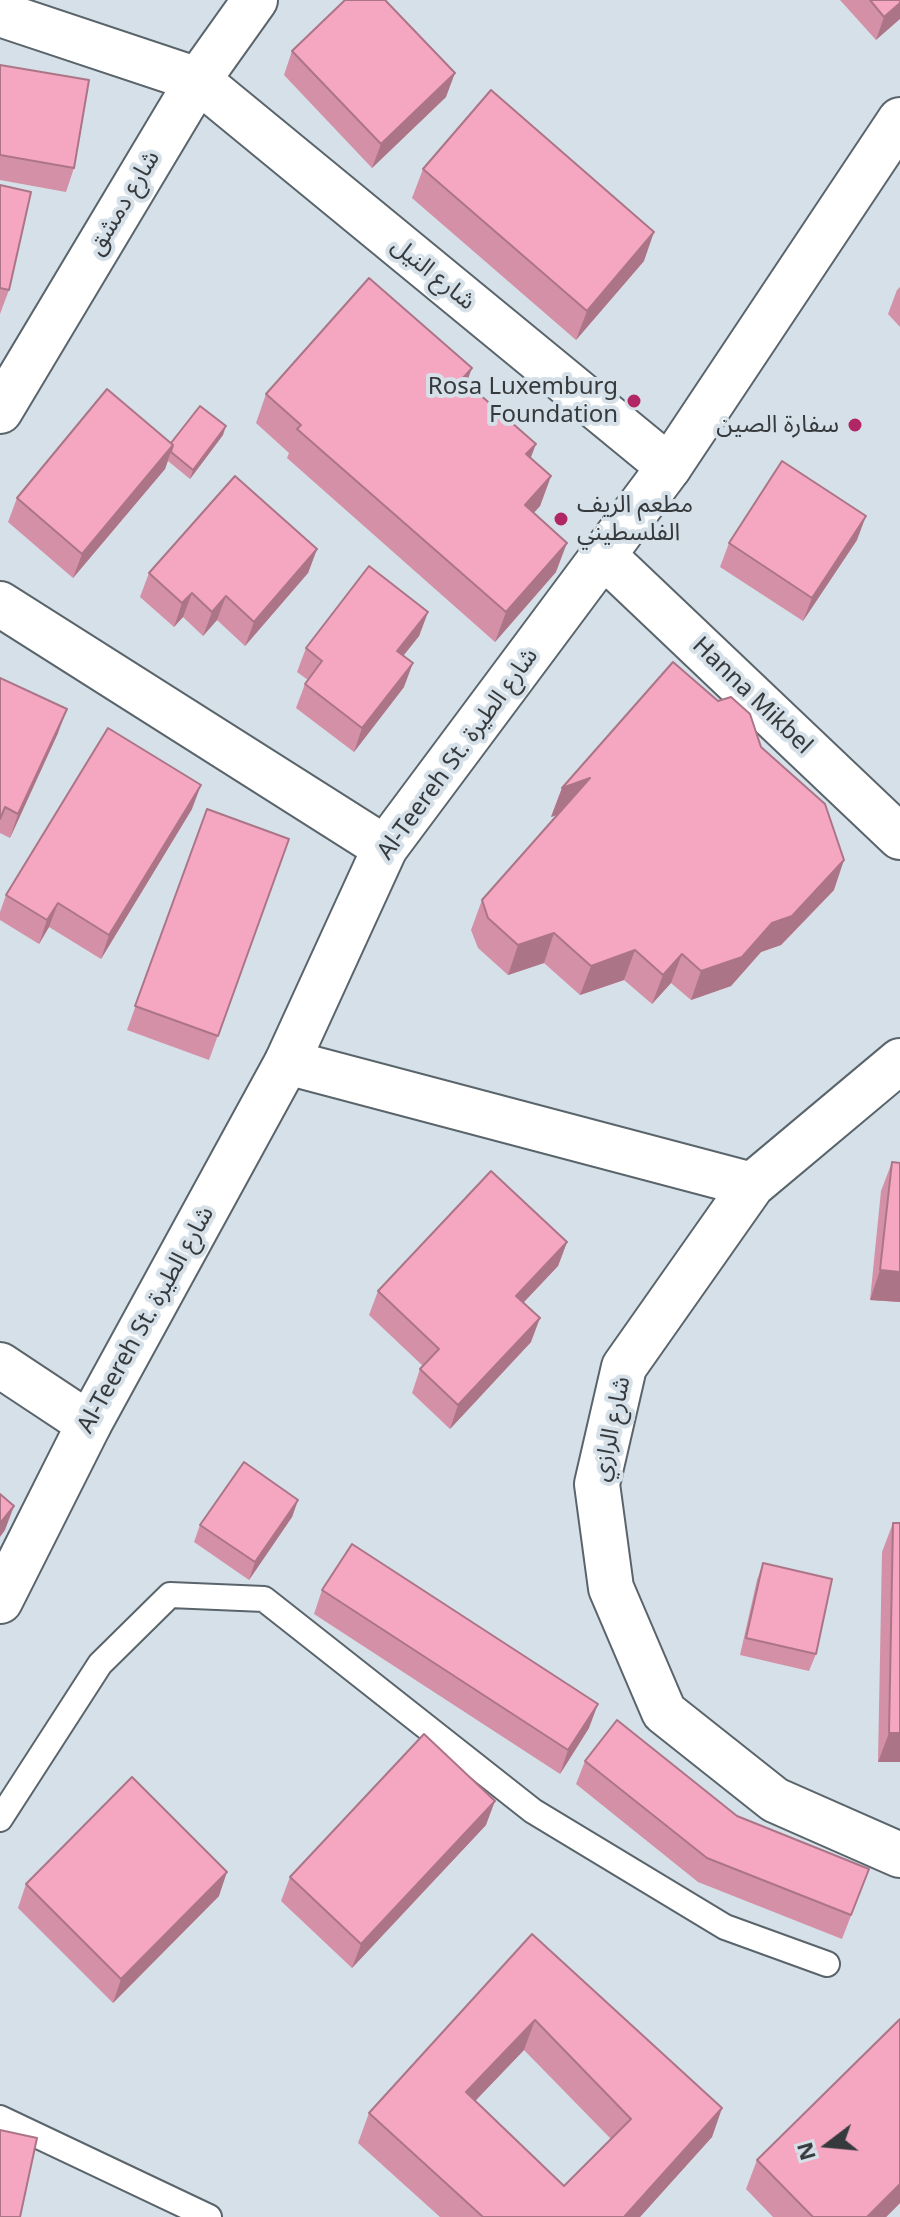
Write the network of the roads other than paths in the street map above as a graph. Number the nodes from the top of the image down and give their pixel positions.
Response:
1 (255, 0) edge
2 (0, 14) edge
3 (198, 80) junction
4 (900, 120) edge
5 (0, 411) edge
6 (669, 467) junction
7 (604, 556) junction
8 (0, 604) edge
9 (900, 837) edge
10 (385, 848) junction
11 (900, 1061) edge
12 (287, 1062) junction
13 (752, 1185) junction
14 (0, 1365) edge
15 (89, 1424) junction
16 (0, 1601) edge
17 (0, 1819) edge
18 (900, 1855) edge
19 (827, 1964) dead end
20 (0, 2118) edge
21 (209, 2217) edge

1 - 3 street, شارع دمشق
2 - 3 street
3 - 5 street, شارع دمشق
3 - 6 street, شارع النيل
4 - 6 street, Al-Teereh St. شارع الطيرة
6 - 7 street, Al-Teereh St. شارع الطيرة
7 - 9 street, Hanna Mikbel
7 - 10 street, Al-Teereh St. شارع الطيرة
8 - 10 street
10 - 12 street, Al-Teereh St. شارع الطيرة
11 - 13 street, شارع الرازي
12 - 13 street
12 - 15 street, Al-Teereh St. شارع الطيرة
13 - 18 street, شارع الرازي
14 - 15 street
15 - 16 street, Al-Teereh St. شارع الطيرة
17 - 19 lane
20 - 21 lane

